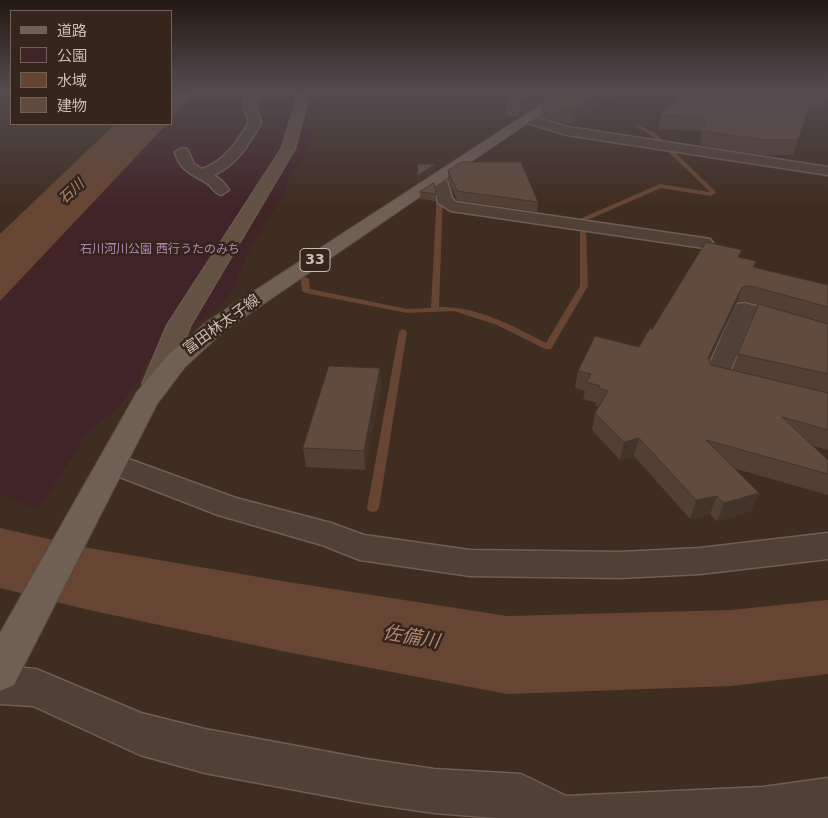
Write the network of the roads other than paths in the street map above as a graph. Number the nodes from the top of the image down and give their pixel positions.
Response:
1 (251, 130) edge
2 (294, 130) edge
3 (511, 130) edge
4 (564, 130) edge
5 (182, 152) dead end
6 (828, 171) edge
7 (200, 175) junction
8 (433, 182) junction
9 (221, 190) dead end
10 (704, 243) edge
11 (828, 333) edge
12 (155, 384) junction
13 (761, 387) edge
14 (110, 467) junction
15 (828, 546) edge
16 (5, 668) edge
17 (828, 801) edge
18 (760, 814) edge
19 (560, 818) edge
20 (569, 818) edge

1 - 7 street
2 - 12 street
3 - 8 main road, 富田林太子線 / 33
4 - 6 street
5 - 7 street
7 - 9 street
8 - 10 street
8 - 12 main road, 富田林太子線 / 33
11 - 13 street
12 - 14 main road, 富田林太子線 / 33
14 - 15 street
14 - 16 main road, 富田林太子線 / 33
16 - 19 street
17 - 18 street
18 - 20 street

